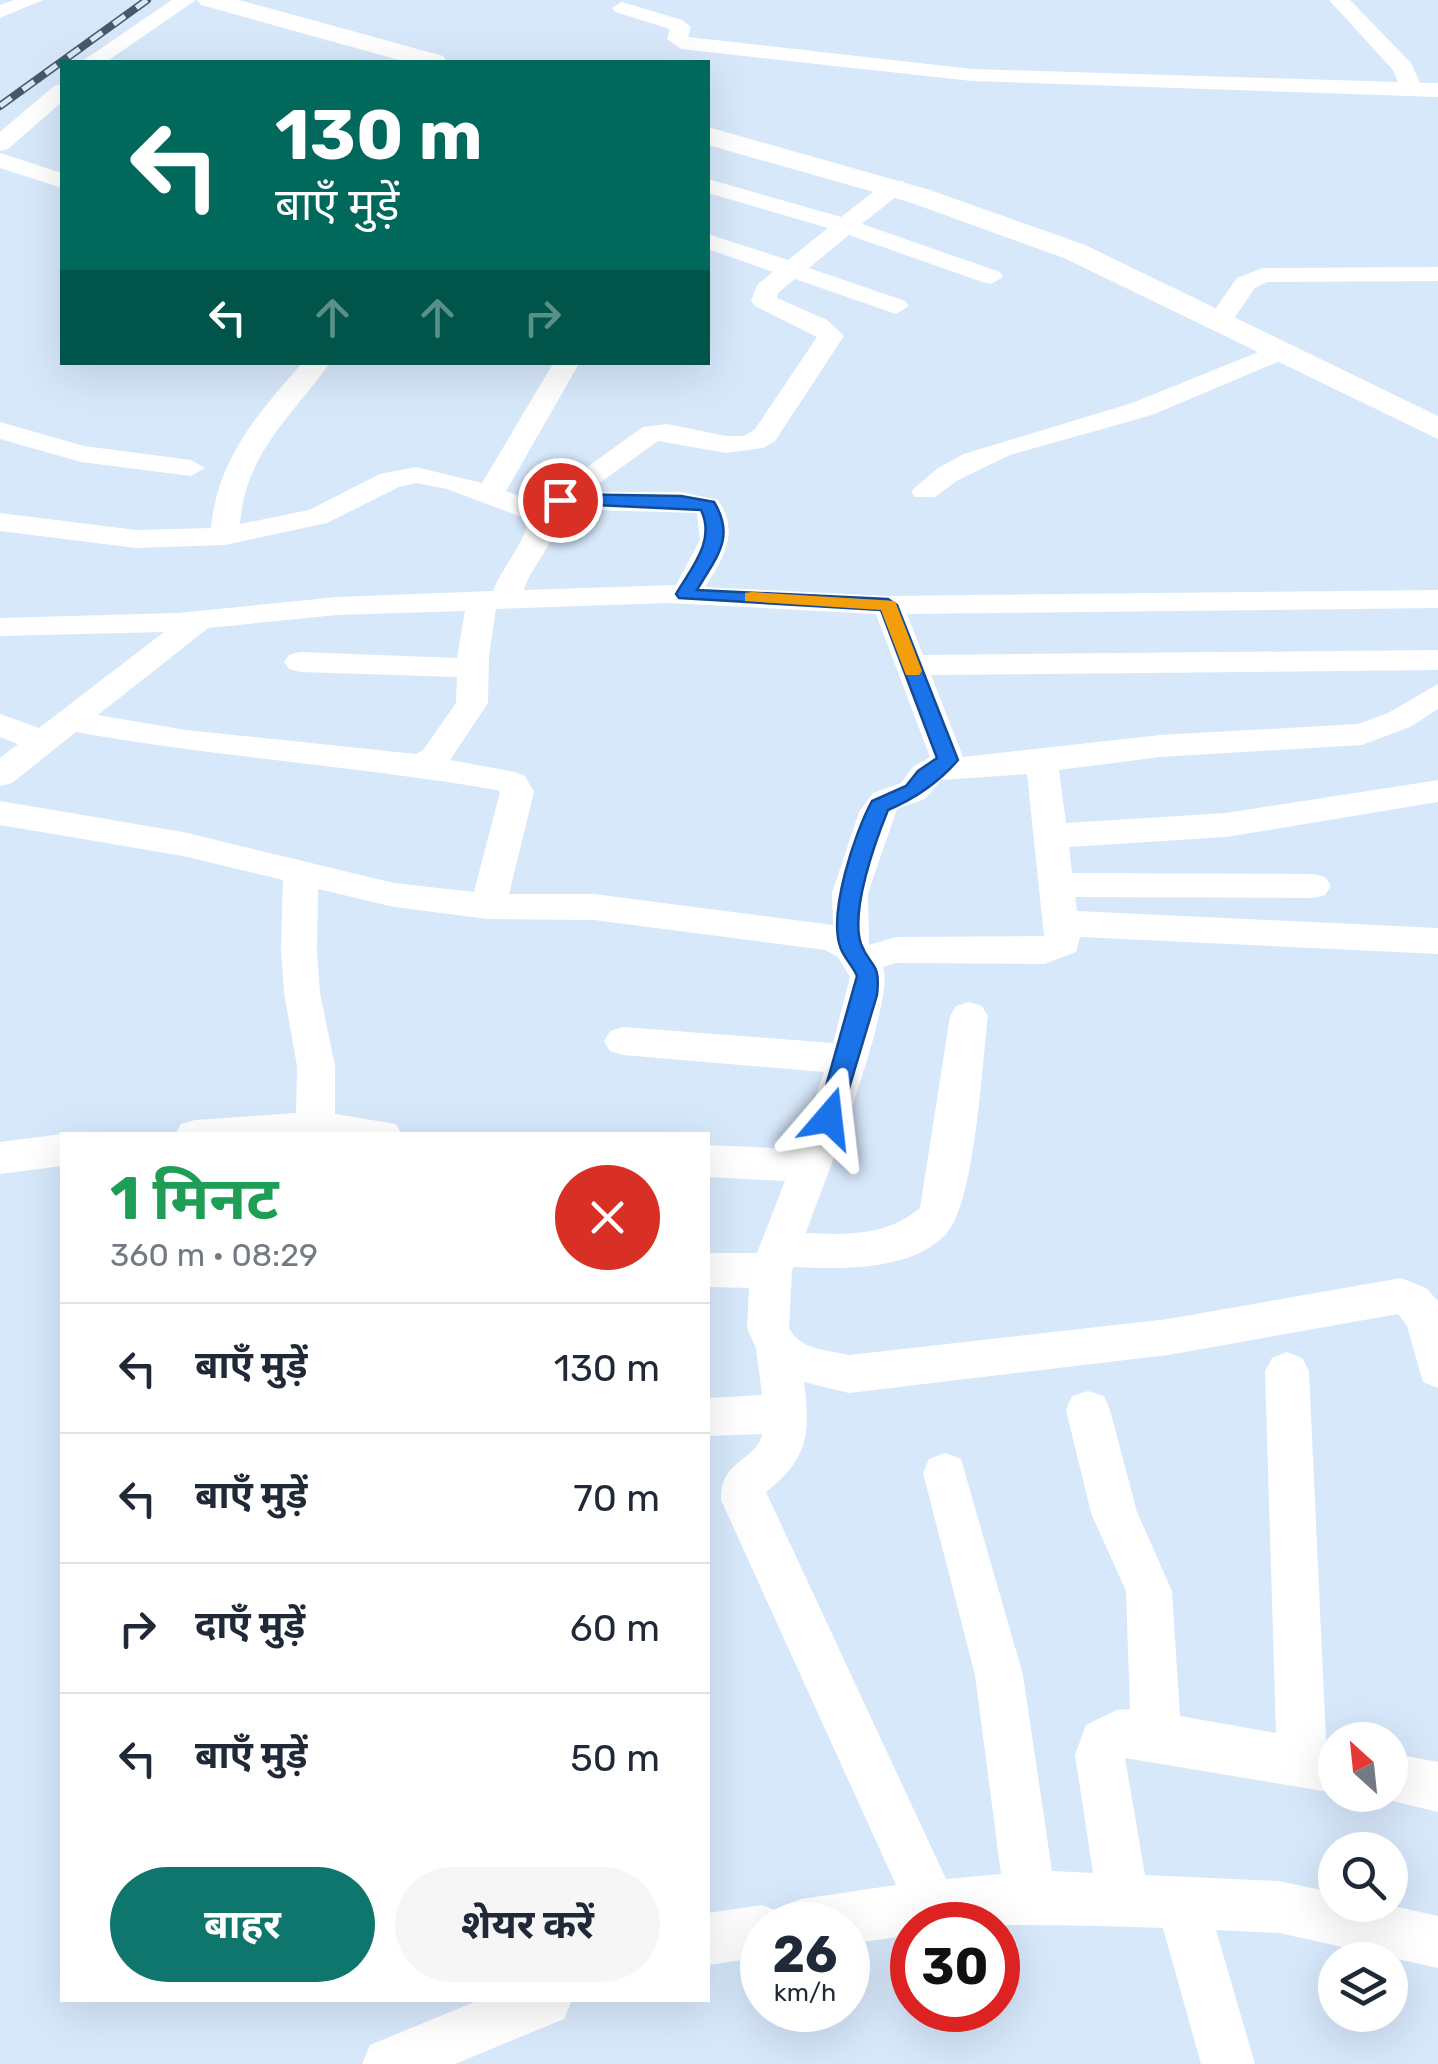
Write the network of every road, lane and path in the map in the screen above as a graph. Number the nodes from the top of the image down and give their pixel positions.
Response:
1 (33, 0) edge
2 (186, 0) edge
3 (1339, 0) edge
4 (220, 1) edge
5 (622, 8) dead end
6 (0, 12) edge
7 (95, 60) edge
8 (427, 60) edge
9 (1438, 90) edge
10 (1413, 91) junction
11 (60, 92) edge
12 (35, 117) junction
13 (60, 124) edge
14 (710, 137) edge
15 (0, 144) edge
16 (0, 160) edge
17 (60, 179) edge
18 (895, 186) junction
19 (710, 187) edge
20 (845, 226) junction
21 (710, 242) edge
22 (790, 269) junction
23 (1438, 274) edge
24 (991, 277) dead end
25 (896, 306) dead end
26 (1219, 322) junction
27 (1278, 352) junction
28 (315, 365) edge
29 (565, 365) edge
30 (1438, 429) edge
31 (0, 430) edge
32 (191, 468) dead end
33 (924, 491) dead end
34 (490, 494) junction
35 (550, 507) junction
36 (0, 522) edge
37 (225, 536) junction
38 (685, 594) junction
39 (494, 599) junction
40 (1438, 599) edge
41 (888, 605) junction
42 (199, 620) junction
43 (0, 627) edge
44 (1438, 660) edge
45 (300, 662) dead end
46 (910, 665) junction
47 (473, 668) junction
48 (1438, 694) edge
49 (71, 720) junction
50 (0, 725) edge
51 (44, 742) junction
52 (1042, 762) junction
53 (421, 766) junction
54 (939, 769) junction
55 (0, 776) edge
56 (1438, 791) edge
57 (0, 813) edge
58 (1051, 836) junction
59 (301, 873) junction
60 (1058, 886) junction
61 (488, 906) junction
62 (1063, 923) junction
63 (1325, 935) junction
64 (1438, 941) edge
65 (856, 954) junction
66 (968, 1016) dead end
67 (623, 1041) dead end
68 (847, 1059) junction
69 (315, 1131) edge
70 (285, 1132) edge
71 (60, 1150) edge
72 (0, 1158) edge
73 (710, 1161) edge
74 (810, 1166) junction
75 (775, 1260) junction
76 (710, 1270) edge
77 (777, 1348) junction
78 (1438, 1369) edge
79 (1287, 1372) dead end
80 (1088, 1410) dead end
81 (782, 1413) junction
82 (710, 1416) edge
83 (946, 1473) dead end
84 (1156, 1736) junction
85 (1318, 1765) edge
86 (1408, 1781) edge
87 (1438, 1786) edge
88 (1030, 1898) junction
89 (1123, 1900) junction
90 (930, 1902) edge
91 (981, 1902) edge
92 (1182, 1903) junction
93 (740, 1934) edge
94 (710, 1939) edge
95 (1438, 1942) edge
96 (540, 2002) edge
97 (389, 2064) edge
98 (1228, 2064) edge

1 - 6 street
2 - 7 street
3 - 10 street
4 - 8 main road
5 - 10 street
9 - 10 street
11 - 12 street
12 - 13 street
12 - 15 street
14 - 18 main road
16 - 17 street
18 - 20 street
18 - 26 main road
19 - 20 street
20 - 22 street
20 - 24 street
21 - 22 street
22 - 25 street
22 - 35 street
23 - 26 street
26 - 27 main road
27 - 30 main road
27 - 33 street
28 - 37 street
29 - 34 street
31 - 32 street
34 - 35 street
34 - 37 street
35 - 38 street
35 - 39 street
36 - 37 street
38 - 39 street
38 - 41 street
39 - 42 street
39 - 47 street
40 - 41 street
41 - 46 street
42 - 43 street
42 - 49 street
44 - 46 street
45 - 47 street
46 - 54 street
47 - 53 street
48 - 52 street
49 - 51 street
49 - 53 street
50 - 51 street
51 - 55 street
52 - 54 street
52 - 58 street
53 - 61 street
54 - 65 street
56 - 58 street
57 - 59 street
58 - 60 street
59 - 61 street
59 - 69 street
60 - 62 street
60 - 63 street
61 - 65 street
62 - 63 street
62 - 65 street
63 - 64 street
65 - 68 street
66 - 75 street
67 - 68 street
68 - 74 street
69 - 70 street
71 - 72 street
73 - 74 street
74 - 75 street
75 - 76 street
75 - 77 street
77 - 78 street
77 - 81 street
79 - 85 street
80 - 84 street
81 - 82 street
81 - 90 street
83 - 88 street
84 - 85 street
84 - 89 street
86 - 87 street
88 - 89 street
88 - 91 street
89 - 92 street
92 - 95 street
92 - 98 street
93 - 94 street
96 - 97 street

